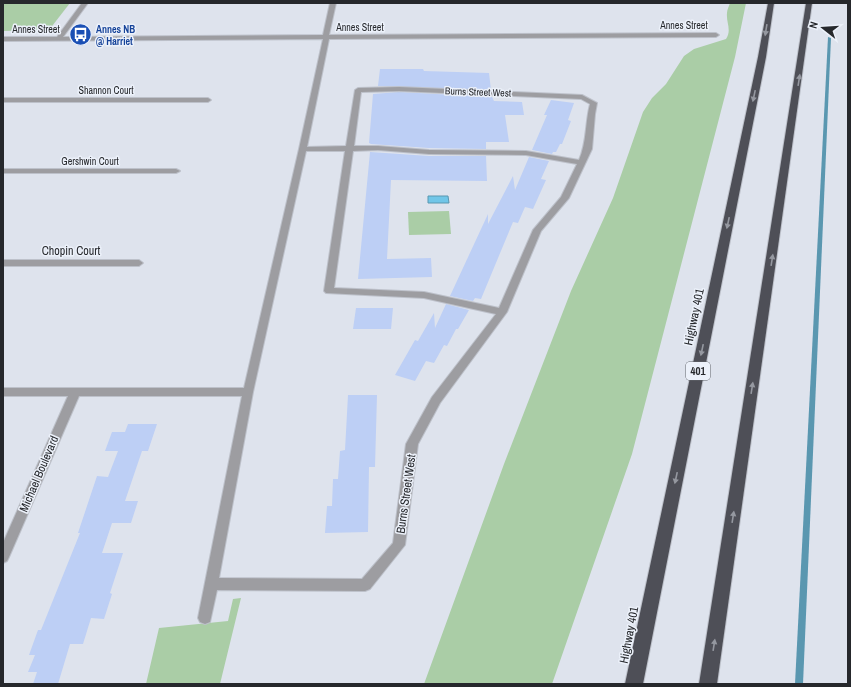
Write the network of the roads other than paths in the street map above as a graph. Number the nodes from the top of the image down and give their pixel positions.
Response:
1 (86, 3) edge
2 (333, 3) edge
3 (771, 3) edge
4 (809, 3) edge
5 (716, 35) dead end
6 (59, 38) junction
7 (326, 38) junction
8 (3, 39) edge
9 (3, 100) edge
10 (208, 100) dead end
11 (303, 148) junction
12 (348, 148) junction
13 (582, 163) junction
14 (3, 171) edge
15 (176, 171) dead end
16 (3, 263) edge
17 (139, 263) dead end
18 (502, 312) junction
19 (3, 392) edge
20 (76, 392) junction
21 (248, 392) junction
22 (3, 557) edge
23 (212, 584) junction
24 (205, 618) dead end
25 (634, 684) edge
26 (708, 684) edge

1 - 6 street
2 - 7 street
3 -> 25 highway, Highway 401 / 401
26 -> 4 highway
5 - 7 street, Annes Street
6 - 7 street, Annes Street
6 - 8 street, Annes Street
7 - 11 street
9 - 10 street, Shannon Court
11 - 12 street
11 - 21 street
12 - 13 street
12 - 13 street, Burns Street West
12 - 18 street, Burns Street West
13 - 18 street, Burns Street West
14 - 15 street, Gershwin Court
16 - 17 street, Chopin Court
18 - 23 street, Burns Street West
19 - 20 street
20 - 21 street
20 - 22 street, Michael Boulevard
21 - 23 street
23 - 24 street

